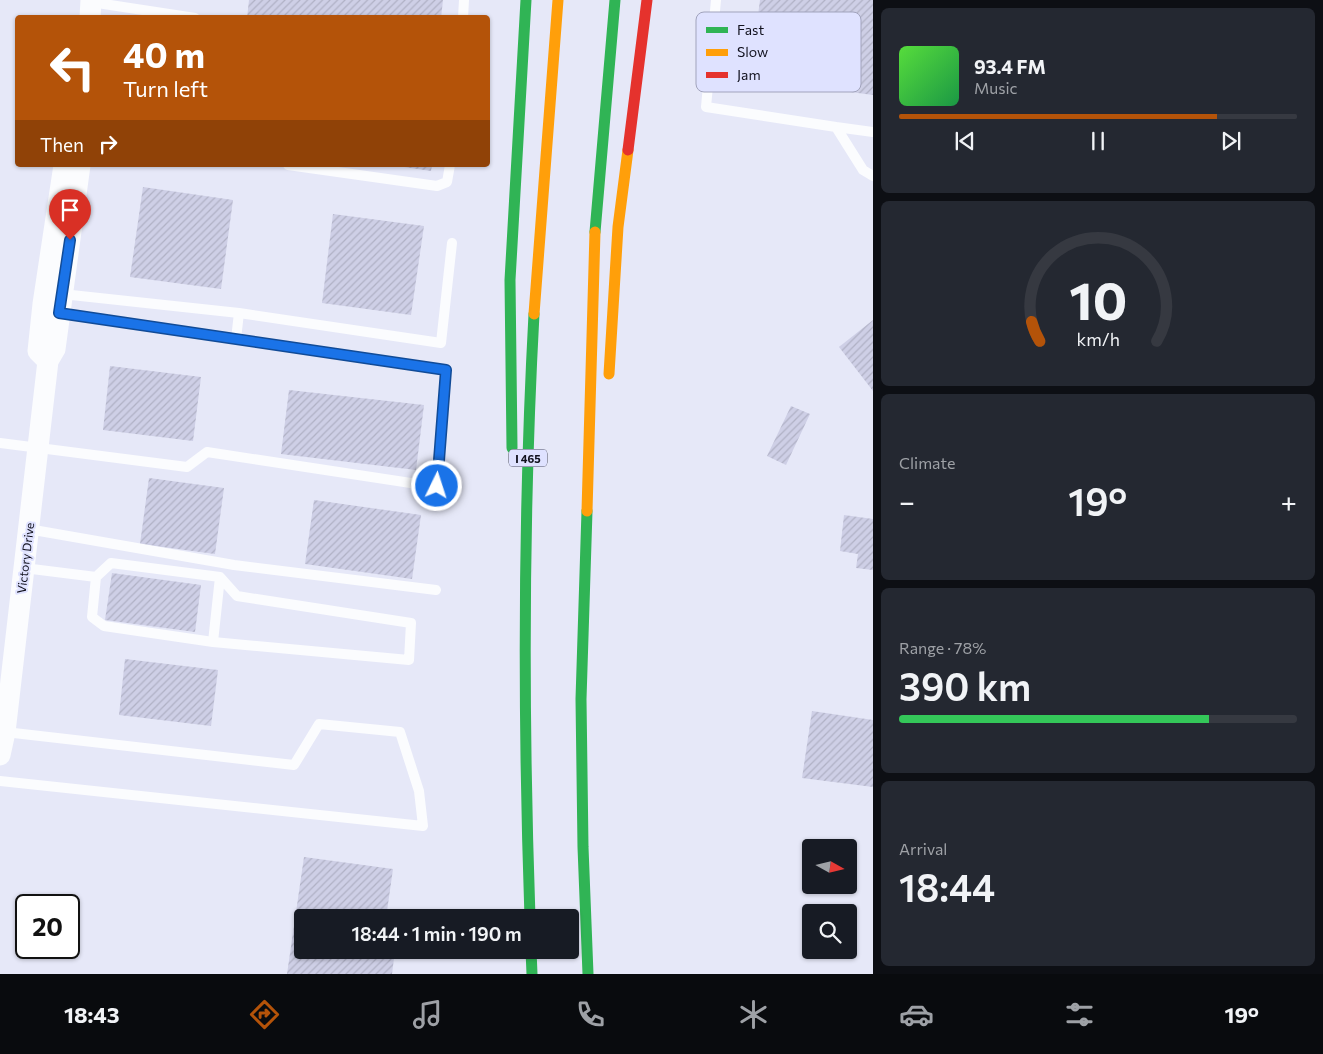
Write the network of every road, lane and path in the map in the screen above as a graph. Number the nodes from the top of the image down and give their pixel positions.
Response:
1 (464, 0) edge
2 (526, 0) edge
3 (558, 0) edge
4 (615, 0) edge
5 (647, 0) edge
6 (91, 6) edge
7 (169, 15) edge
8 (463, 15) edge
9 (707, 92) edge
10 (836, 127) junction
11 (873, 132) edge
12 (64, 167) edge
13 (80, 167) edge
14 (302, 167) edge
15 (450, 167) edge
16 (873, 176) edge
17 (452, 243) dead end
18 (61, 303) junction
19 (239, 313) junction
20 (236, 339) junction
21 (48, 361) junction
22 (608, 384) dead end
23 (0, 443) edge
24 (38, 448) junction
25 (514, 464) dead end
26 (516, 494) dead end
27 (599, 502) dead end
28 (28, 529) junction
29 (24, 568) junction
30 (96, 577) junction
31 (220, 577) junction
32 (436, 590) dead end
33 (525, 633) junction
34 (213, 642) junction
35 (581, 699) junction
36 (5, 732) junction
37 (0, 755) edge
38 (0, 781) edge
39 (530, 909) edge
40 (531, 959) edge
41 (532, 974) edge
42 (588, 974) edge

1 - 8 lane
2 - 25 highway
3 - 33 highway, I 465
4 - 35 highway
5 - 22 highway
6 - 7 lane
9 - 10 lane
10 - 11 lane
10 - 16 lane
12 - 21 street, Victory Drive
13 - 18 street, Victory Drive
14 - 15 lane
17 - 19 lane
18 - 19 lane
18 - 20 lane
18 - 21 street, Victory Drive
19 - 20 lane
20 - 24 lane
21 - 24 street, Victory Drive
23 - 24 lane
24 - 28 street, Victory Drive
26 - 33 highway
27 - 35 highway
28 - 29 street, Victory Drive
28 - 32 lane
29 - 30 lane
29 - 36 street, Victory Drive
30 - 31 lane
30 - 34 lane
31 - 34 lane
31 - 34 lane
33 - 39 highway, I 465
35 - 42 highway
36 - 37 street, Victory Drive
36 - 38 lane
40 - 41 highway

